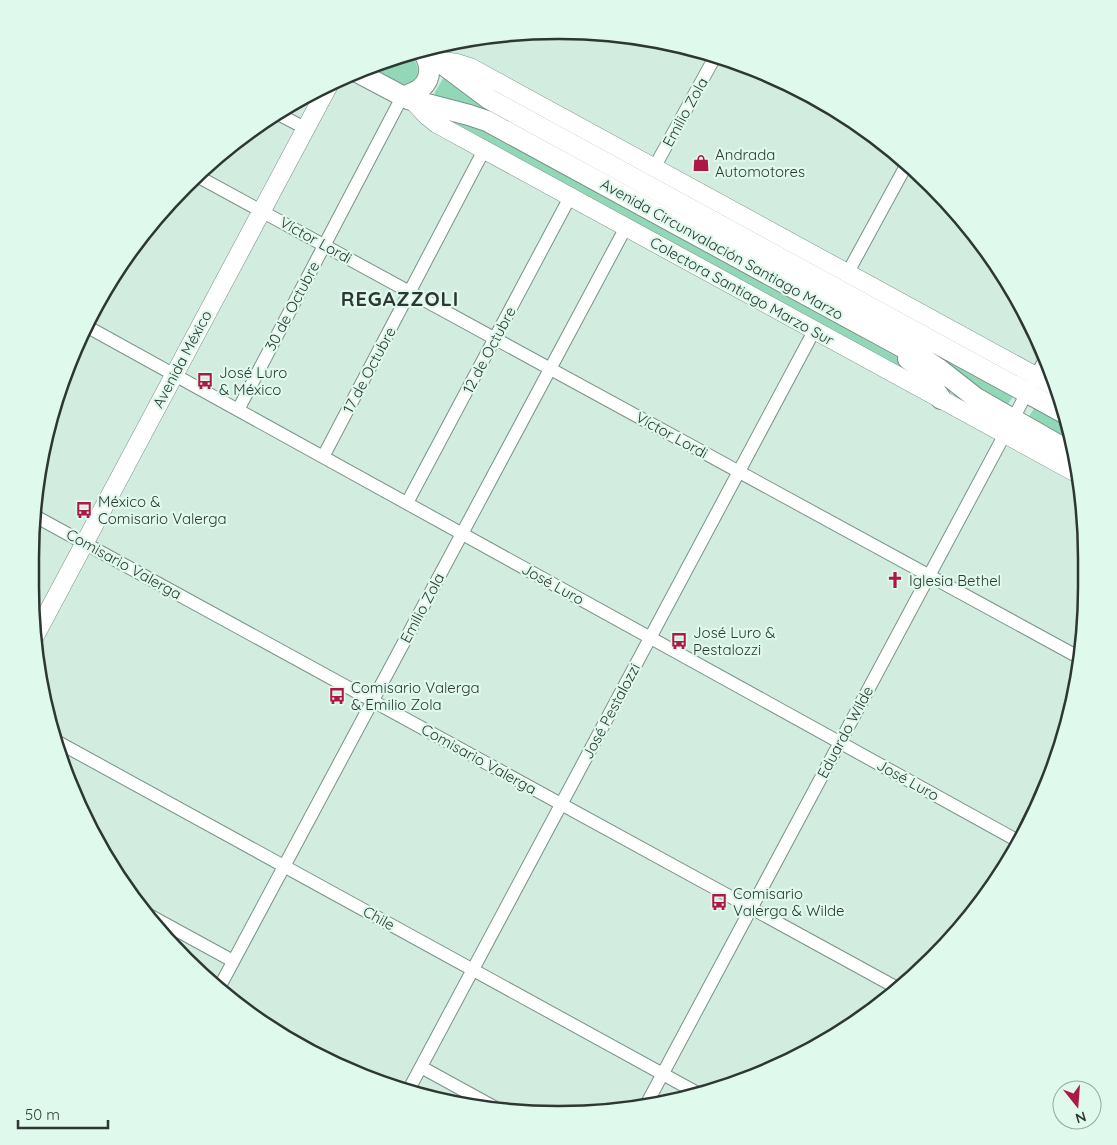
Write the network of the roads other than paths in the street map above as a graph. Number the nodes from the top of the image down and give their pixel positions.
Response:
1 (427, 55) edge
2 (429, 55) edge
3 (431, 55) edge
4 (712, 62) edge
5 (365, 76) edge
6 (323, 95) edge
7 (408, 99) junction
8 (284, 117) edge
9 (305, 128) junction
10 (484, 150) junction
11 (654, 168) junction
12 (903, 170) edge
13 (204, 179) edge
14 (570, 197) junction
15 (262, 210) junction
16 (626, 227) junction
17 (324, 244) junction
18 (847, 274) junction
19 (410, 292) junction
20 (823, 304) junction
21 (92, 329) edge
22 (814, 331) junction
23 (495, 338) junction
24 (1041, 366) edge
25 (550, 368) junction
26 (174, 375) junction
27 (1032, 384) junction
28 (1049, 386) edge
29 (941, 399) junction
30 (1055, 404) edge
31 (238, 410) junction
32 (1009, 426) junction
33 (1067, 451) edge
34 (323, 457) junction
35 (1070, 468) edge
36 (739, 472) junction
37 (407, 503) junction
38 (41, 518) edge
39 (462, 534) junction
40 (85, 543) junction
41 (929, 576) junction
42 (41, 626) edge
43 (650, 638) junction
44 (1074, 655) edge
45 (373, 700) junction
46 (840, 743) junction
47 (63, 745) edge
48 (561, 804) junction
49 (1013, 838) edge
50 (284, 866) junction
51 (751, 908) junction
52 (162, 922) edge
53 (234, 961) junction
54 (473, 970) junction
55 (222, 982) edge
56 (892, 984) edge
57 (421, 1067) junction
58 (662, 1074) junction
59 (411, 1085) edge
60 (691, 1089) edge
61 (650, 1098) edge
62 (482, 1100) edge

1 - 7 main road
2 - 27 main road, Avenida Circunvalación Santiago Marzo
3 - 11 street
4 - 11 street, Emilio Zola
5 - 7 main road, Avenida Circunvalación Santiago Marzo
6 - 9 street, Avenida México
7 - 10 street, Colectora Santiago Marzo Sur
7 - 17 street, 30 de Octubre
7 - 20 main road, Avenida Circunvalación Santiago Marzo
8 - 9 street
9 - 15 street, Avenida México
10 - 14 street, Colectora Santiago Marzo Sur
10 - 19 street, 17 de Octubre
11 - 18 street
12 - 18 street
13 - 15 street, Víctor Lordi
14 - 16 street, Colectora Santiago Marzo Sur
14 - 23 street, 12 de Octubre
15 - 17 street, Víctor Lordi
15 - 26 street, Avenida México
16 - 22 street, Colectora Santiago Marzo Sur
16 - 25 street, Emilio Zola
17 - 19 street, Víctor Lordi
17 - 31 street, 30 de Octubre
18 - 27 street
19 - 23 street, Víctor Lordi
19 - 34 street, 17 de Octubre
20 - 29 main road
20 - 32 main road, Avenida Circunvalación Santiago Marzo
21 - 26 street, José Luro
22 - 29 street, Colectora Santiago Marzo Sur
22 - 36 street, José Pestalozzi
23 - 25 street, Víctor Lordi
23 - 37 street, 12 de Octubre
24 - 27 street, Eduardo Wilde
25 - 36 street, Víctor Lordi
25 - 39 street, Emilio Zola
26 - 31 street, José Luro
26 - 40 street, Avenida México
27 - 28 street
27 - 30 main road, Avenida Circunvalación Santiago Marzo
27 - 32 street, Eduardo Wilde
29 - 32 street, Colectora Santiago Marzo Sur
31 - 34 street, José Luro
32 - 33 main road, Avenida Circunvalación Santiago Marzo
32 - 35 street, Colectora Santiago Marzo Sur
32 - 41 street, Eduardo Wilde
34 - 37 street, José Luro
36 - 41 street, Víctor Lordi
36 - 43 street, José Pestalozzi
37 - 39 street, José Luro
38 - 40 street, Comisario Valerga
39 - 43 street, José Luro
39 - 45 street, Emilio Zola
40 - 42 street, Avenida México
40 - 45 street, Comisario Valerga
41 - 44 street, Víctor Lordi
41 - 46 street, Eduardo Wilde
43 - 46 street, José Luro
43 - 48 street, José Pestalozzi
45 - 48 street, Comisario Valerga
45 - 50 street, Emilio Zola
46 - 49 street, José Luro
46 - 51 street, Eduardo Wilde
47 - 50 street, Chile
48 - 51 street, Comisario Valerga
48 - 54 street, José Pestalozzi
50 - 53 street, Emilio Zola
50 - 54 street, Chile
51 - 56 street, Comisario Valerga
51 - 58 street, Eduardo Wilde
52 - 53 street
53 - 55 street, Emilio Zola
54 - 57 street, José Pestalozzi
54 - 58 street, Chile
57 - 59 street, José Pestalozzi
57 - 62 street
58 - 60 street, Chile
58 - 61 street, Eduardo Wilde

